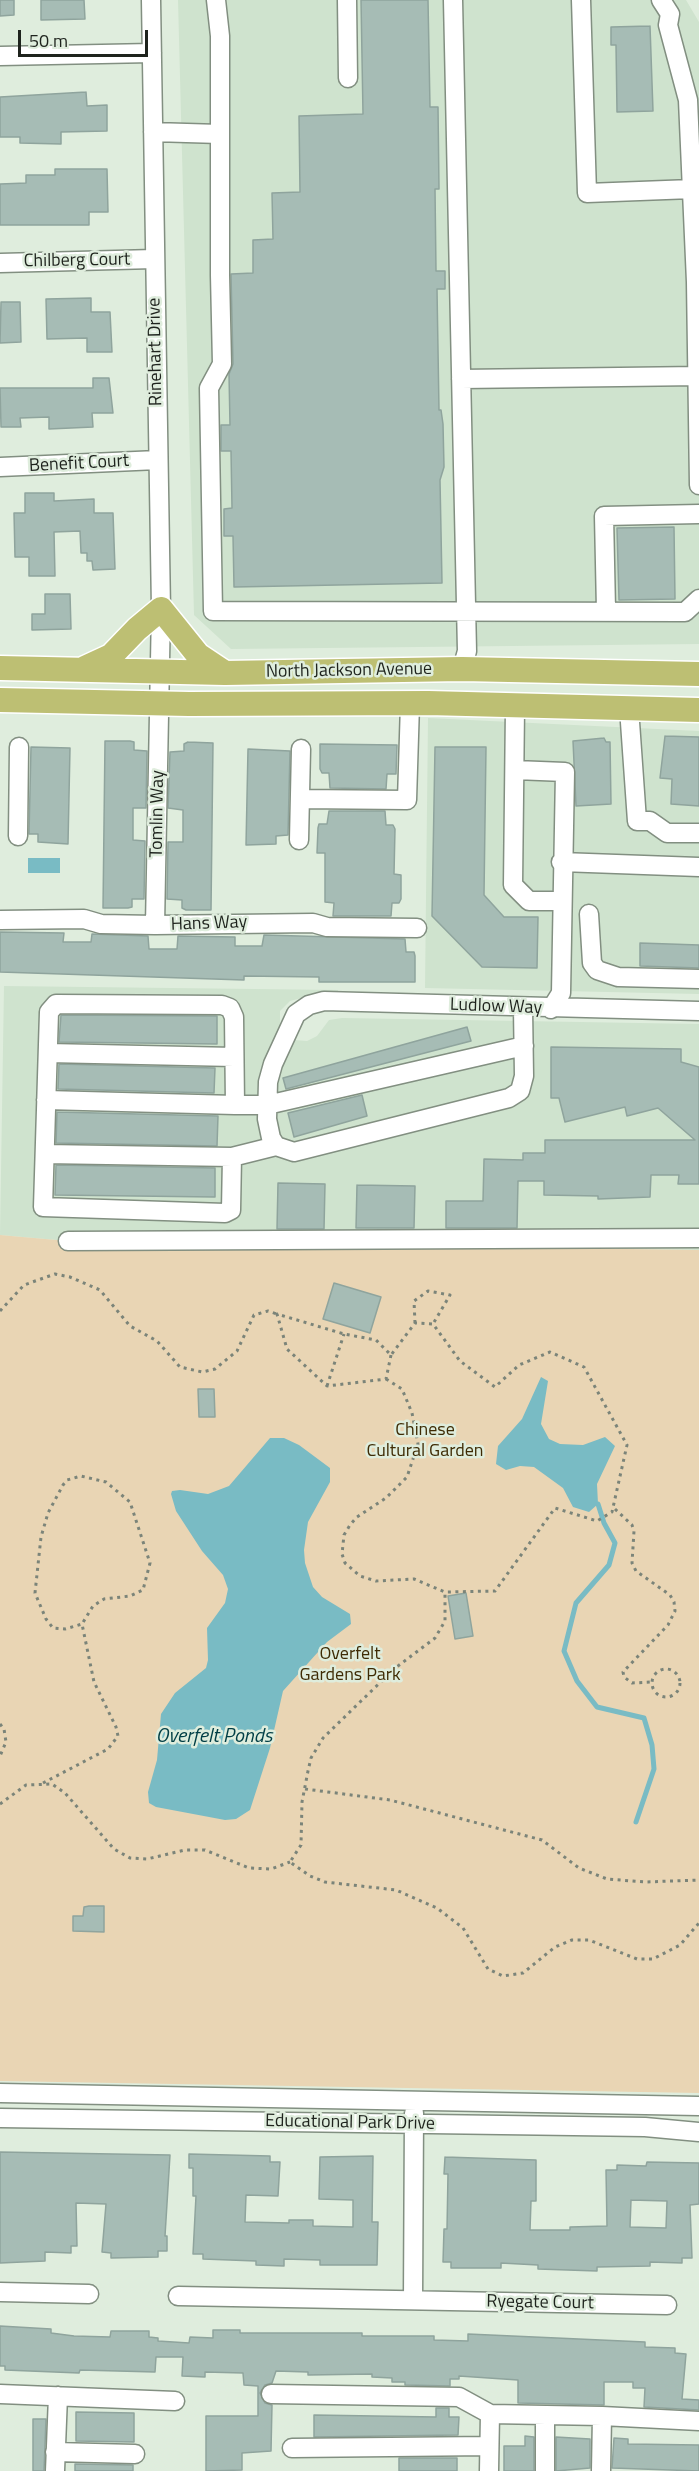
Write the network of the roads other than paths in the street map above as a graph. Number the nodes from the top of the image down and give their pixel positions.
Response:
1 (151, 0) edge
2 (216, 0) edge
3 (347, 0) edge
4 (453, 0) edge
5 (581, 0) edge
6 (661, 0) edge
7 (152, 53) junction
8 (0, 56) edge
9 (348, 78) dead end
10 (153, 132) junction
11 (220, 134) junction
12 (692, 189) junction
13 (154, 259) junction
14 (0, 263) edge
15 (697, 376) edge
16 (461, 379) junction
17 (158, 460) junction
18 (0, 467) edge
19 (699, 485) edge
20 (699, 514) edge
21 (699, 599) edge
22 (161, 609) junction
23 (606, 610) junction
24 (466, 611) junction
25 (0, 668) edge
26 (462, 669) junction
27 (82, 670) junction
28 (694, 671) edge
29 (160, 673) junction
30 (225, 673) junction
31 (0, 700) edge
32 (159, 703) junction
33 (410, 704) junction
34 (515, 707) junction
35 (629, 708) junction
36 (694, 712) edge
37 (19, 747) dead end
38 (301, 749) dead end
39 (515, 770) junction
40 (9, 795) edge
41 (300, 798) junction
42 (699, 833) edge
43 (18, 836) dead end
44 (299, 840) dead end
45 (561, 862) junction
46 (699, 867) edge
47 (562, 901) junction
48 (589, 914) dead end
49 (0, 920) edge
50 (155, 925) junction
51 (417, 928) dead end
52 (699, 979) edge
53 (523, 1008) junction
54 (551, 1009) junction
55 (699, 1011) edge
56 (524, 1046) junction
57 (48, 1053) junction
58 (234, 1057) junction
59 (46, 1100) junction
60 (235, 1105) junction
61 (267, 1106) junction
62 (276, 1146) junction
63 (45, 1154) junction
64 (232, 1157) junction
65 (699, 1238) edge
66 (68, 1241) dead end
67 (0, 2093) edge
68 (413, 2101) junction
69 (699, 2106) edge
70 (0, 2118) edge
71 (415, 2124) junction
72 (699, 2132) edge
73 (0, 2292) edge
74 (89, 2294) dead end
75 (178, 2295) dead end
76 (413, 2300) junction
77 (667, 2305) dead end
78 (0, 2394) edge
79 (271, 2394) dead end
80 (58, 2396) junction
81 (175, 2401) dead end
82 (489, 2414) junction
83 (545, 2415) junction
84 (602, 2416) junction
85 (699, 2421) edge
86 (489, 2446) junction
87 (292, 2448) dead end
88 (55, 2452) junction
89 (135, 2454) dead end
90 (55, 2471) edge
91 (489, 2471) edge
92 (545, 2471) edge
93 (601, 2471) edge

1 - 7 street, Rinehart Drive
2 - 11 street
3 - 9 street
4 - 16 street
5 - 12 street
6 - 12 street
7 - 8 street
7 - 10 street, Rinehart Drive
10 - 11 street
10 - 13 street, Rinehart Drive
11 - 24 street
12 - 15 street
13 - 14 street, Chilberg Court
13 - 17 street, Rinehart Drive
15 - 16 street
15 - 19 street
16 - 24 street
17 - 18 street, Benefit Court
17 - 22 street, Rinehart Drive
20 - 23 street
21 - 23 street
22 - 27 main road
22 - 29 street, Rinehart Drive
22 - 30 main road
23 - 24 street
24 - 26 street
25 - 27 main road, North Jackson Avenue
26 - 28 main road, North Jackson Avenue
26 - 30 main road, North Jackson Avenue
27 - 29 main road, North Jackson Avenue
29 - 30 main road, North Jackson Avenue
29 - 32 street, Rinehart Drive
31 - 32 main road, North Jackson Avenue
32 - 33 main road, North Jackson Avenue
32 - 50 street, Tomlin Way
33 - 34 main road, North Jackson Avenue
33 - 41 street
34 - 35 main road, North Jackson Avenue
34 - 39 street
35 - 36 main road, North Jackson Avenue
35 - 42 street
37 - 40 street
38 - 41 street
39 - 45 street
39 - 47 street
40 - 43 street
41 - 44 street
45 - 46 street
45 - 47 street
47 - 54 street
48 - 52 street
49 - 50 street, Hans Way
50 - 51 street, Hans Way
53 - 54 street, Ludlow Way
53 - 56 street
53 - 61 street, Ludlow Way
54 - 55 street, Ludlow Way
56 - 61 street
56 - 62 street
57 - 58 street
57 - 58 street
57 - 59 street
58 - 60 street
59 - 60 street
59 - 63 street
60 - 61 street
61 - 62 street
62 - 64 street
63 - 64 street
63 - 64 street
65 - 66 street
67 - 68 street, Educational Park Drive
68 - 69 street, Educational Park Drive
68 - 71 street
70 - 71 street, Educational Park Drive
71 - 72 street, Educational Park Drive
71 - 76 street
73 - 74 street
75 - 76 street, Ryegate Court
76 - 77 street, Ryegate Court
78 - 80 street
79 - 82 street
80 - 81 street
80 - 88 street
82 - 83 street
82 - 86 street
83 - 84 street
83 - 92 street
84 - 85 street
84 - 93 street
86 - 87 street
86 - 91 street
88 - 89 street
88 - 90 street

